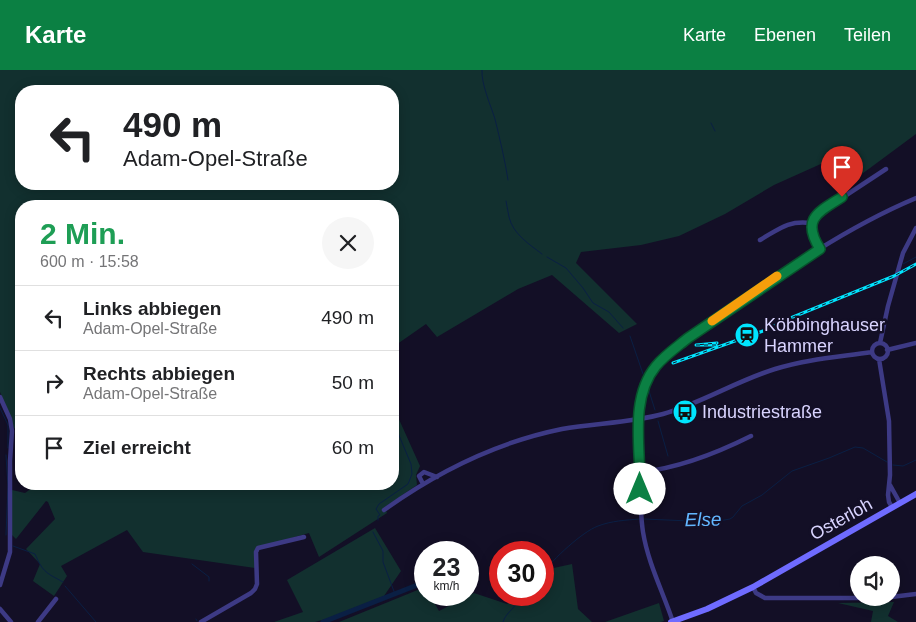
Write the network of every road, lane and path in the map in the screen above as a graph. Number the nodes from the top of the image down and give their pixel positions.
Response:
1 (886, 169) dead end
2 (916, 198) edge
3 (811, 223) junction
4 (916, 228) edge
5 (760, 240) dead end
6 (820, 249) junction
7 (916, 342) edge
8 (880, 343) junction
9 (887, 350) junction
10 (872, 352) junction
11 (879, 359) junction
12 (0, 397) edge
13 (639, 419) junction
14 (751, 436) dead end
15 (641, 472) junction
16 (437, 477) junction
17 (423, 484) junction
18 (889, 484) junction
19 (916, 494) edge
20 (900, 503) junction
21 (892, 507) junction
22 (384, 510) dead end
23 (304, 537) dead end
24 (0, 585) edge
25 (753, 586) junction
26 (916, 594) edge
27 (900, 596) edge
28 (850, 598) edge
29 (56, 599) dead end
30 (0, 609) edge
31 (11, 622) edge
32 (38, 622) edge
33 (200, 622) edge
34 (672, 622) edge

1 - 3 street
2 - 6 street
3 - 5 street
3 - 6 street
4 - 8 street
6 - 13 street
7 - 9 street
8 - 9 street
8 - 10 street
9 - 11 street
10 - 11 street
10 - 13 street
11 - 18 street
12 - 24 street
13 - 15 street
13 - 16 street
14 - 15 street
15 - 34 street
16 - 17 street
16 - 17 street
17 - 22 street
18 - 20 street
18 - 21 street
19 - 20 main road, Osterloh
20 - 21 main road, Osterloh
21 - 25 main road, Osterloh
23 - 33 street
25 - 28 street
25 - 34 main road, Osterloh
26 - 27 street
29 - 32 street
30 - 31 street

